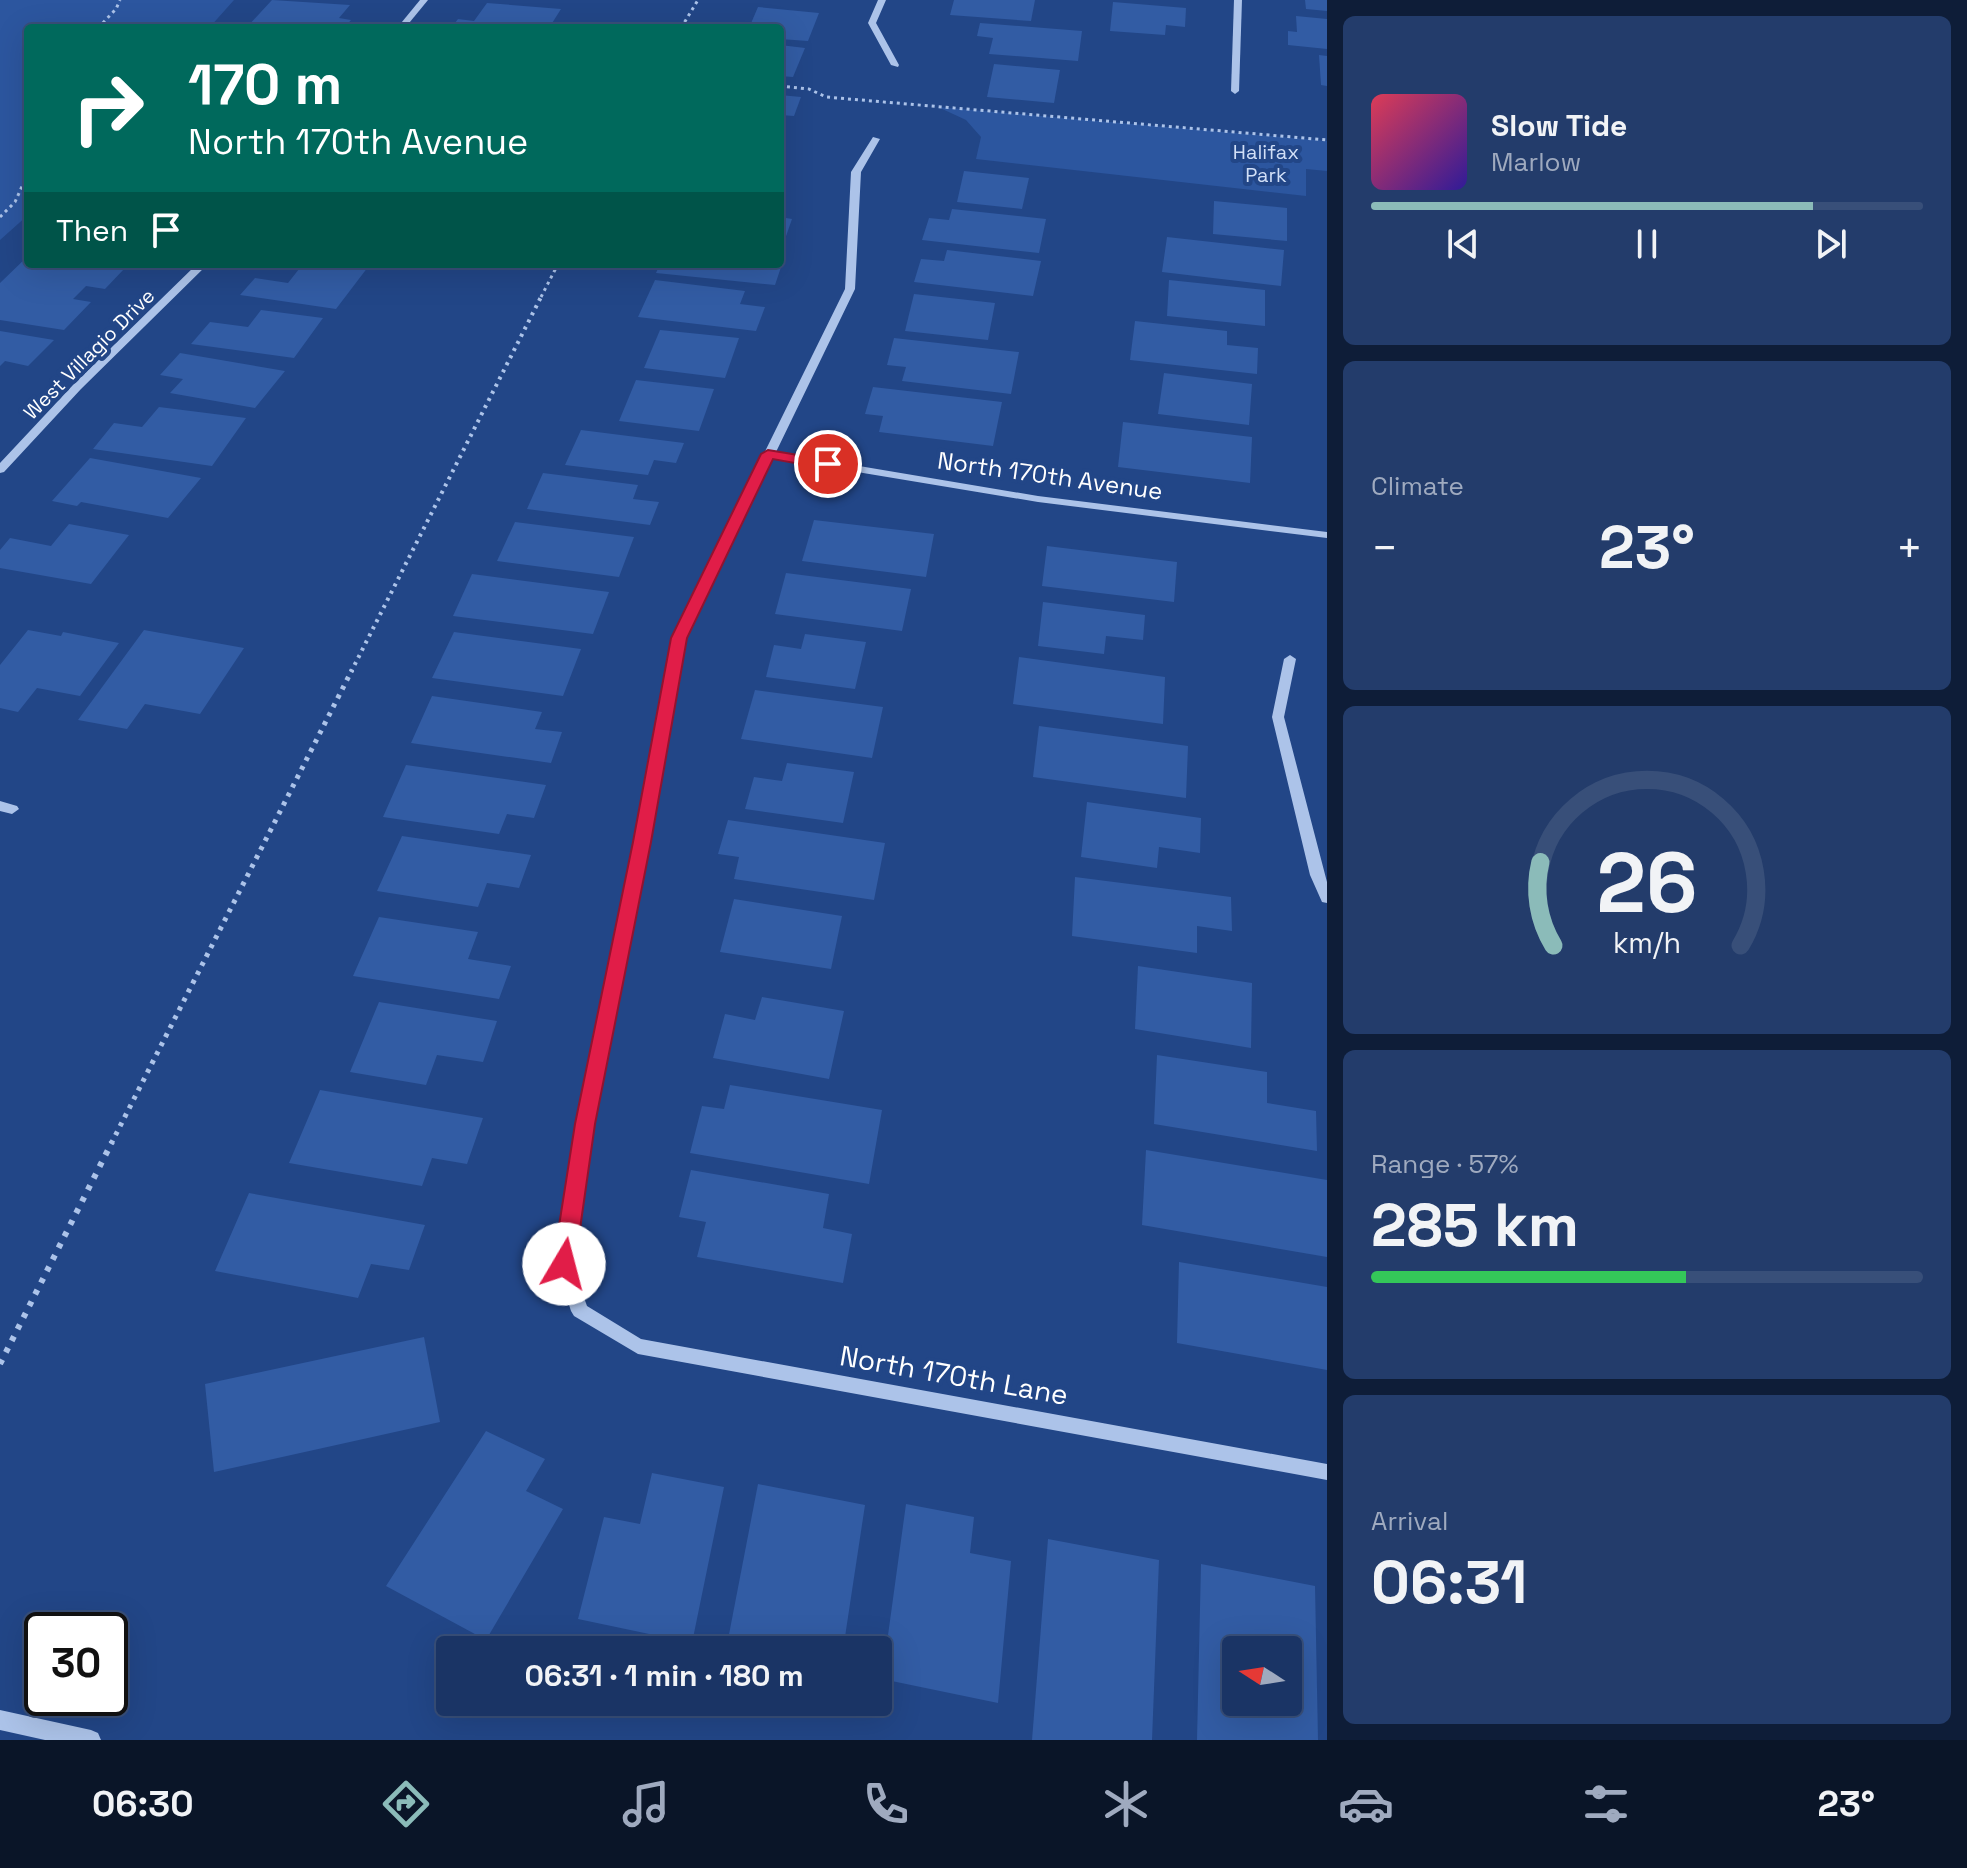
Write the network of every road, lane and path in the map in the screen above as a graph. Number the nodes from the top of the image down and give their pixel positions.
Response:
1 (120, 0) edge
2 (424, 0) edge
3 (698, 0) edge
4 (882, 0) edge
5 (1238, 0) edge
6 (102, 24) edge
7 (404, 24) edge
8 (683, 24) edge
9 (895, 65) dead end
10 (784, 86) edge
11 (1235, 91) dead end
12 (876, 139) dead end
13 (1327, 140) edge
14 (24, 182) edge
15 (0, 217) edge
16 (199, 268) edge
17 (556, 268) edge
18 (768, 454) junction
19 (0, 470) edge
20 (1327, 535) edge
21 (1290, 659) dead end
22 (1327, 898) edge
23 (0, 1364) edge
24 (1327, 1472) edge
25 (0, 1720) edge
26 (91, 1740) edge

1 - 6 path
2 - 7 street
3 - 8 path
4 - 9 street
5 - 11 street
10 - 13 path
12 - 18 street
14 - 15 path
16 - 19 street, West Villagio Drive
17 - 23 path
18 - 20 street, North 170th Avenue
18 - 24 street, North 170th Lane
21 - 22 street
25 - 26 street

